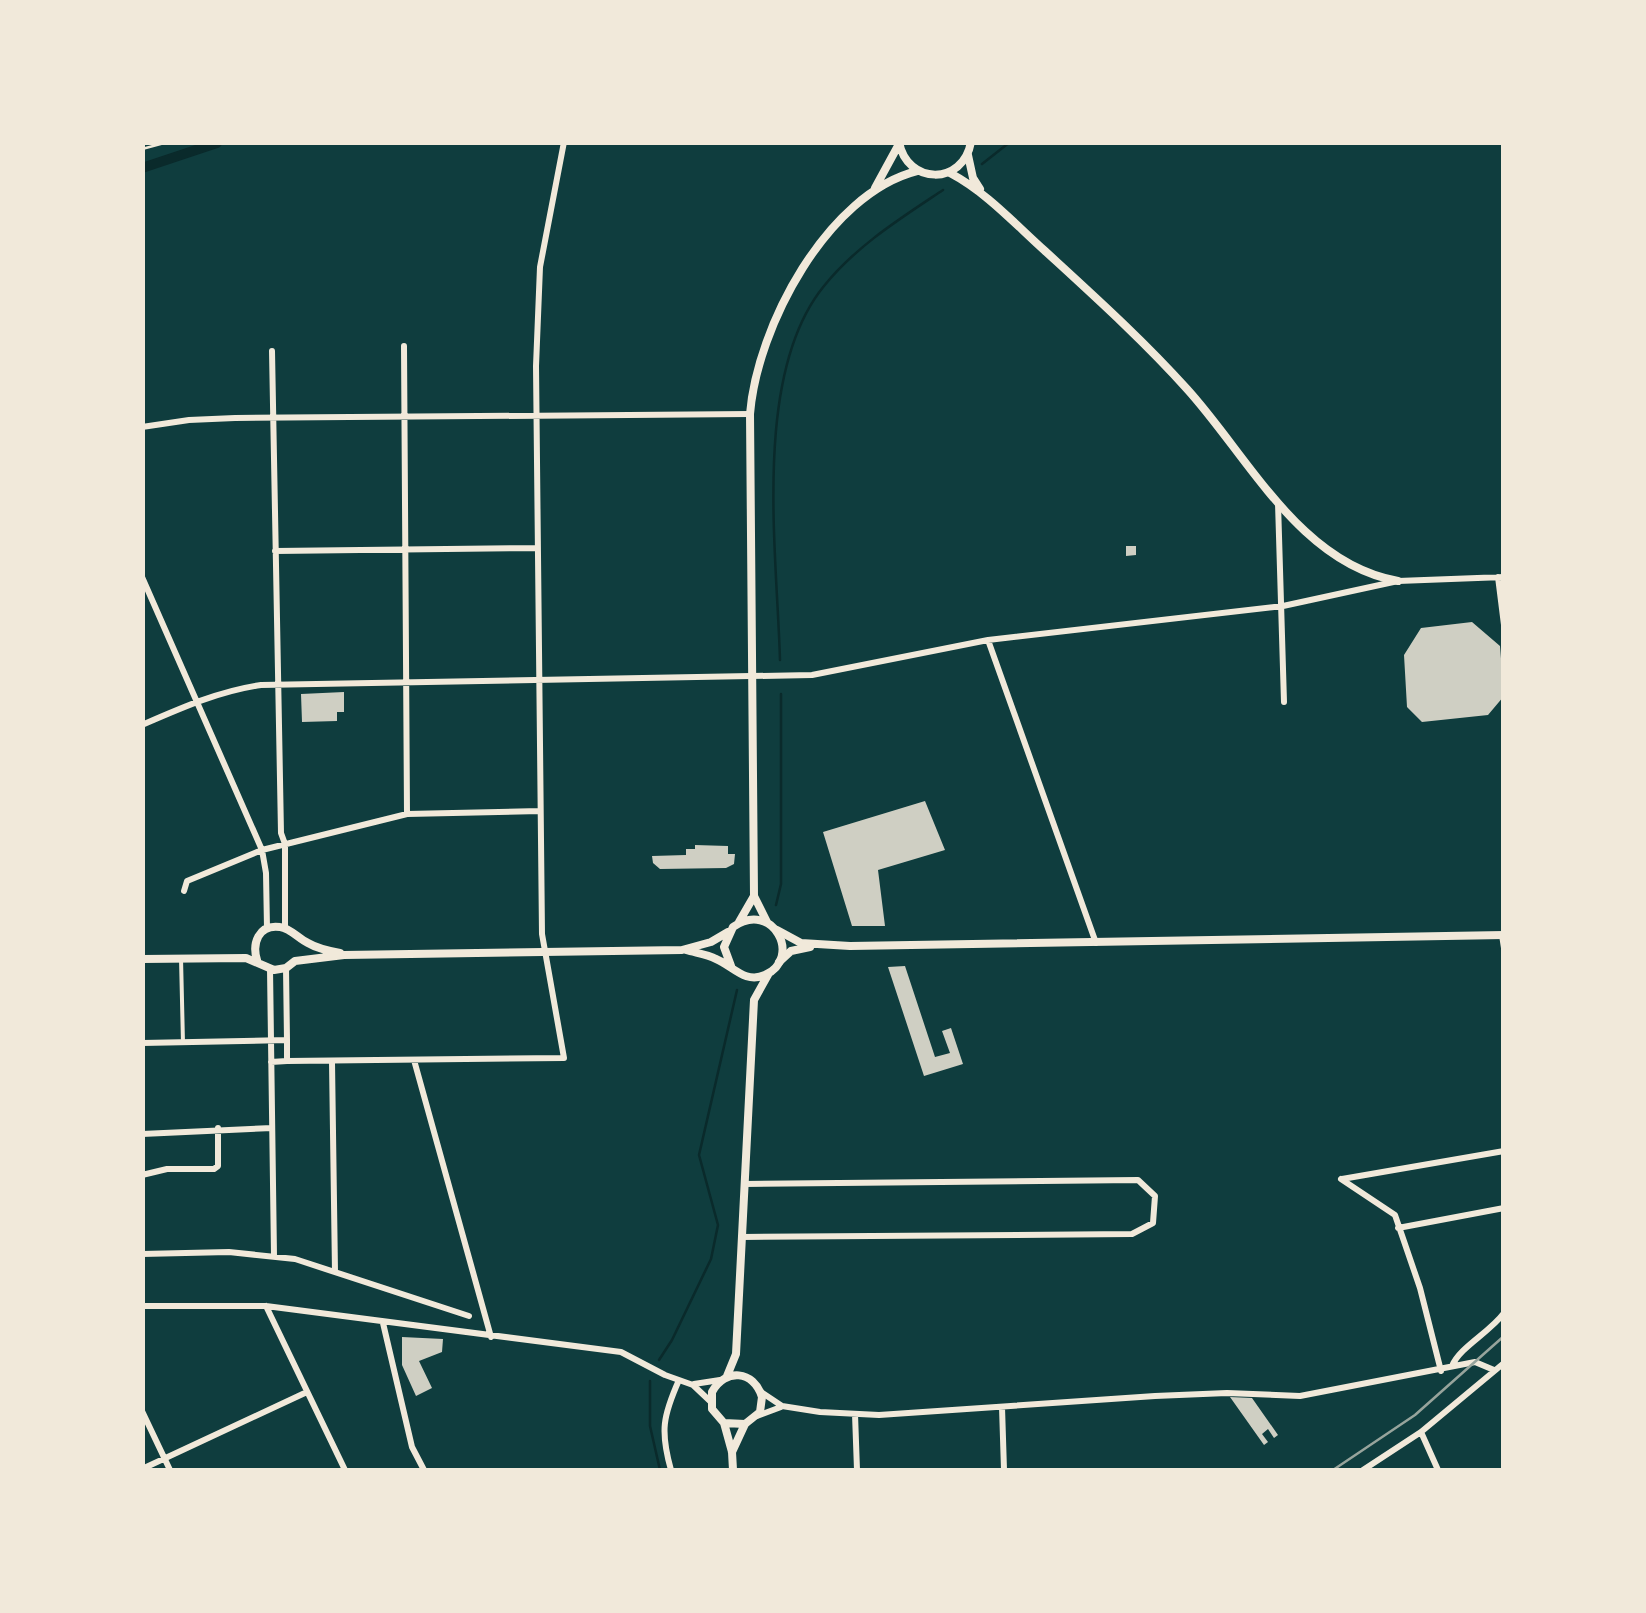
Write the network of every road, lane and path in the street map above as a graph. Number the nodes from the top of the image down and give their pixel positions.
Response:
1 (168, 142) edge
2 (564, 142) edge
3 (971, 142) edge
4 (899, 143) edge
5 (142, 148) edge
6 (968, 155) junction
7 (918, 171) junction
8 (950, 173) junction
9 (874, 190) junction
10 (982, 193) junction
11 (404, 346) dead end
12 (272, 351) dead end
13 (536, 414) junction
14 (750, 414) junction
15 (404, 417) junction
16 (274, 418) junction
17 (142, 428) edge
18 (1278, 501) junction
19 (536, 548) junction
20 (406, 550) junction
21 (276, 551) junction
22 (1363, 570) junction
23 (143, 577) edge
24 (1501, 577) edge
25 (1398, 581) junction
26 (1356, 590) junction
27 (1283, 606) junction
28 (1504, 625) edge
29 (988, 640) junction
30 (752, 678) junction
31 (538, 680) junction
32 (407, 683) junction
33 (278, 684) junction
34 (196, 702) junction
35 (1284, 702) dead end
36 (142, 725) edge
37 (540, 811) junction
38 (407, 814) junction
39 (285, 844) junction
40 (262, 850) junction
41 (184, 891) dead end
42 (754, 896) junction
43 (740, 922) junction
44 (766, 922) junction
45 (267, 928) junction
46 (286, 928) junction
47 (776, 930) junction
48 (728, 932) junction
49 (1503, 935) edge
50 (294, 936) junction
51 (1096, 943) junction
52 (255, 944) junction
53 (820, 946) junction
54 (1504, 948) edge
55 (682, 950) junction
56 (545, 952) junction
57 (344, 954) junction
58 (222, 957) junction
59 (142, 958) edge
60 (181, 958) junction
61 (257, 960) junction
62 (780, 962) junction
63 (290, 964) junction
64 (730, 966) junction
65 (270, 969) junction
66 (769, 973) junction
67 (739, 974) junction
68 (754, 1000) junction
69 (287, 1040) junction
70 (270, 1041) junction
71 (142, 1043) edge
72 (183, 1043) junction
73 (414, 1060) junction
74 (271, 1062) junction
75 (288, 1062) junction
76 (332, 1062) junction
77 (218, 1128) junction
78 (272, 1128) junction
79 (142, 1134) edge
80 (1504, 1151) edge
81 (142, 1174) edge
82 (744, 1184) junction
83 (1504, 1208) edge
84 (1398, 1228) junction
85 (742, 1237) junction
86 (142, 1254) edge
87 (274, 1255) junction
88 (335, 1272) junction
89 (142, 1306) edge
90 (266, 1306) junction
91 (483, 1311) junction
92 (1504, 1313) edge
93 (468, 1316) junction
94 (383, 1323) junction
95 (468, 1334) junction
96 (491, 1338) junction
97 (736, 1354) junction
98 (1504, 1362) edge
99 (1452, 1366) junction
100 (1494, 1370) junction
101 (1442, 1371) junction
102 (747, 1377) junction
103 (723, 1378) junction
104 (679, 1380) junction
105 (693, 1384) junction
106 (308, 1392) junction
107 (761, 1392) junction
108 (711, 1402) junction
109 (782, 1406) junction
110 (1002, 1407) junction
111 (142, 1411) edge
112 (855, 1414) junction
113 (757, 1416) junction
114 (724, 1423) junction
115 (745, 1424) junction
116 (1421, 1432) junction
117 (732, 1452) junction
118 (164, 1458) junction
119 (142, 1469) edge
120 (341, 1469) edge
121 (170, 1470) edge
122 (424, 1470) edge
123 (670, 1470) edge
124 (733, 1470) edge
125 (858, 1470) edge
126 (1004, 1470) edge
127 (1363, 1470) edge
128 (1438, 1470) edge

1 - 5 path
2 - 13 street
3 - 6 main road
4 - 7 main road
4 - 9 main road
6 - 8 main road
6 - 10 main road
7 - 8 main road
7 - 9 main road
8 - 10 main road
9 - 14 main road
10 - 18 main road
11 - 15 street
12 - 16 street
13 - 14 street
13 - 15 street
13 - 19 street
14 - 30 main road
15 - 16 street
15 - 20 street
16 - 17 street
16 - 21 street
18 - 22 main road
18 - 27 street
19 - 20 street
19 - 31 street
20 - 21 street
20 - 32 street
21 - 33 street
22 - 25 main road
22 - 26 street
23 - 34 street
24 - 25 street
24 - 28 street
25 - 26 street
26 - 27 street
27 - 29 street
27 - 35 street
29 - 30 street
29 - 51 street
30 - 31 street
30 - 42 main road
31 - 32 street
31 - 37 street
32 - 33 street
32 - 38 street
33 - 34 street
33 - 39 street
34 - 36 street
34 - 40 street
37 - 38 street
37 - 56 street
38 - 39 street
39 - 40 street
39 - 46 street
40 - 41 street
40 - 45 street
42 - 43 main road
42 - 44 main road
43 - 44 main road
43 - 48 main road
44 - 47 main road
45 - 46 main road
45 - 52 main road
46 - 50 main road
47 - 53 main road
47 - 62 main road
48 - 55 main road
48 - 64 main road
49 - 51 main road
49 - 54 street
50 - 57 main road
50 - 63 main road
51 - 53 main road
52 - 58 main road
52 - 61 main road
53 - 62 main road
55 - 56 main road
55 - 64 main road
56 - 57 main road
56 - 73 street
57 - 63 main road
58 - 60 main road
58 - 61 main road
59 - 60 main road
60 - 72 street
61 - 65 main road
62 - 66 main road
63 - 65 main road
63 - 69 street
64 - 67 main road
65 - 70 street
66 - 67 main road
66 - 68 main road
67 - 68 main road
68 - 82 main road
69 - 70 street
69 - 75 street
70 - 72 street
70 - 74 street
71 - 72 street
73 - 76 street
73 - 91 street
74 - 75 street
74 - 78 street
75 - 76 street
76 - 88 street
77 - 78 street
77 - 79 street
77 - 81 street
78 - 87 street
80 - 84 street
82 - 85 main road
82 - 85 street
83 - 84 street
84 - 101 street
85 - 97 main road
86 - 87 street
87 - 88 street
88 - 93 street
89 - 90 street
90 - 94 street
90 - 106 street
91 - 93 street
91 - 96 street
92 - 99 street
93 - 95 street
94 - 95 street
94 - 122 street
95 - 96 street
96 - 104 street
97 - 102 main road
97 - 103 main road
98 - 100 street
99 - 100 street
99 - 101 street
100 - 116 street
101 - 110 street
102 - 103 main road
102 - 107 main road
103 - 105 street
103 - 108 main road
104 - 105 street
104 - 123 street
105 - 108 street
106 - 118 street
106 - 120 street
107 - 109 street
107 - 113 main road
108 - 114 main road
109 - 112 street
109 - 113 street
110 - 112 street
110 - 126 street
111 - 118 street
112 - 125 street
113 - 115 main road
114 - 115 main road
114 - 117 main road
115 - 117 main road
116 - 127 street
116 - 128 street
117 - 124 main road
118 - 119 street
118 - 121 street

